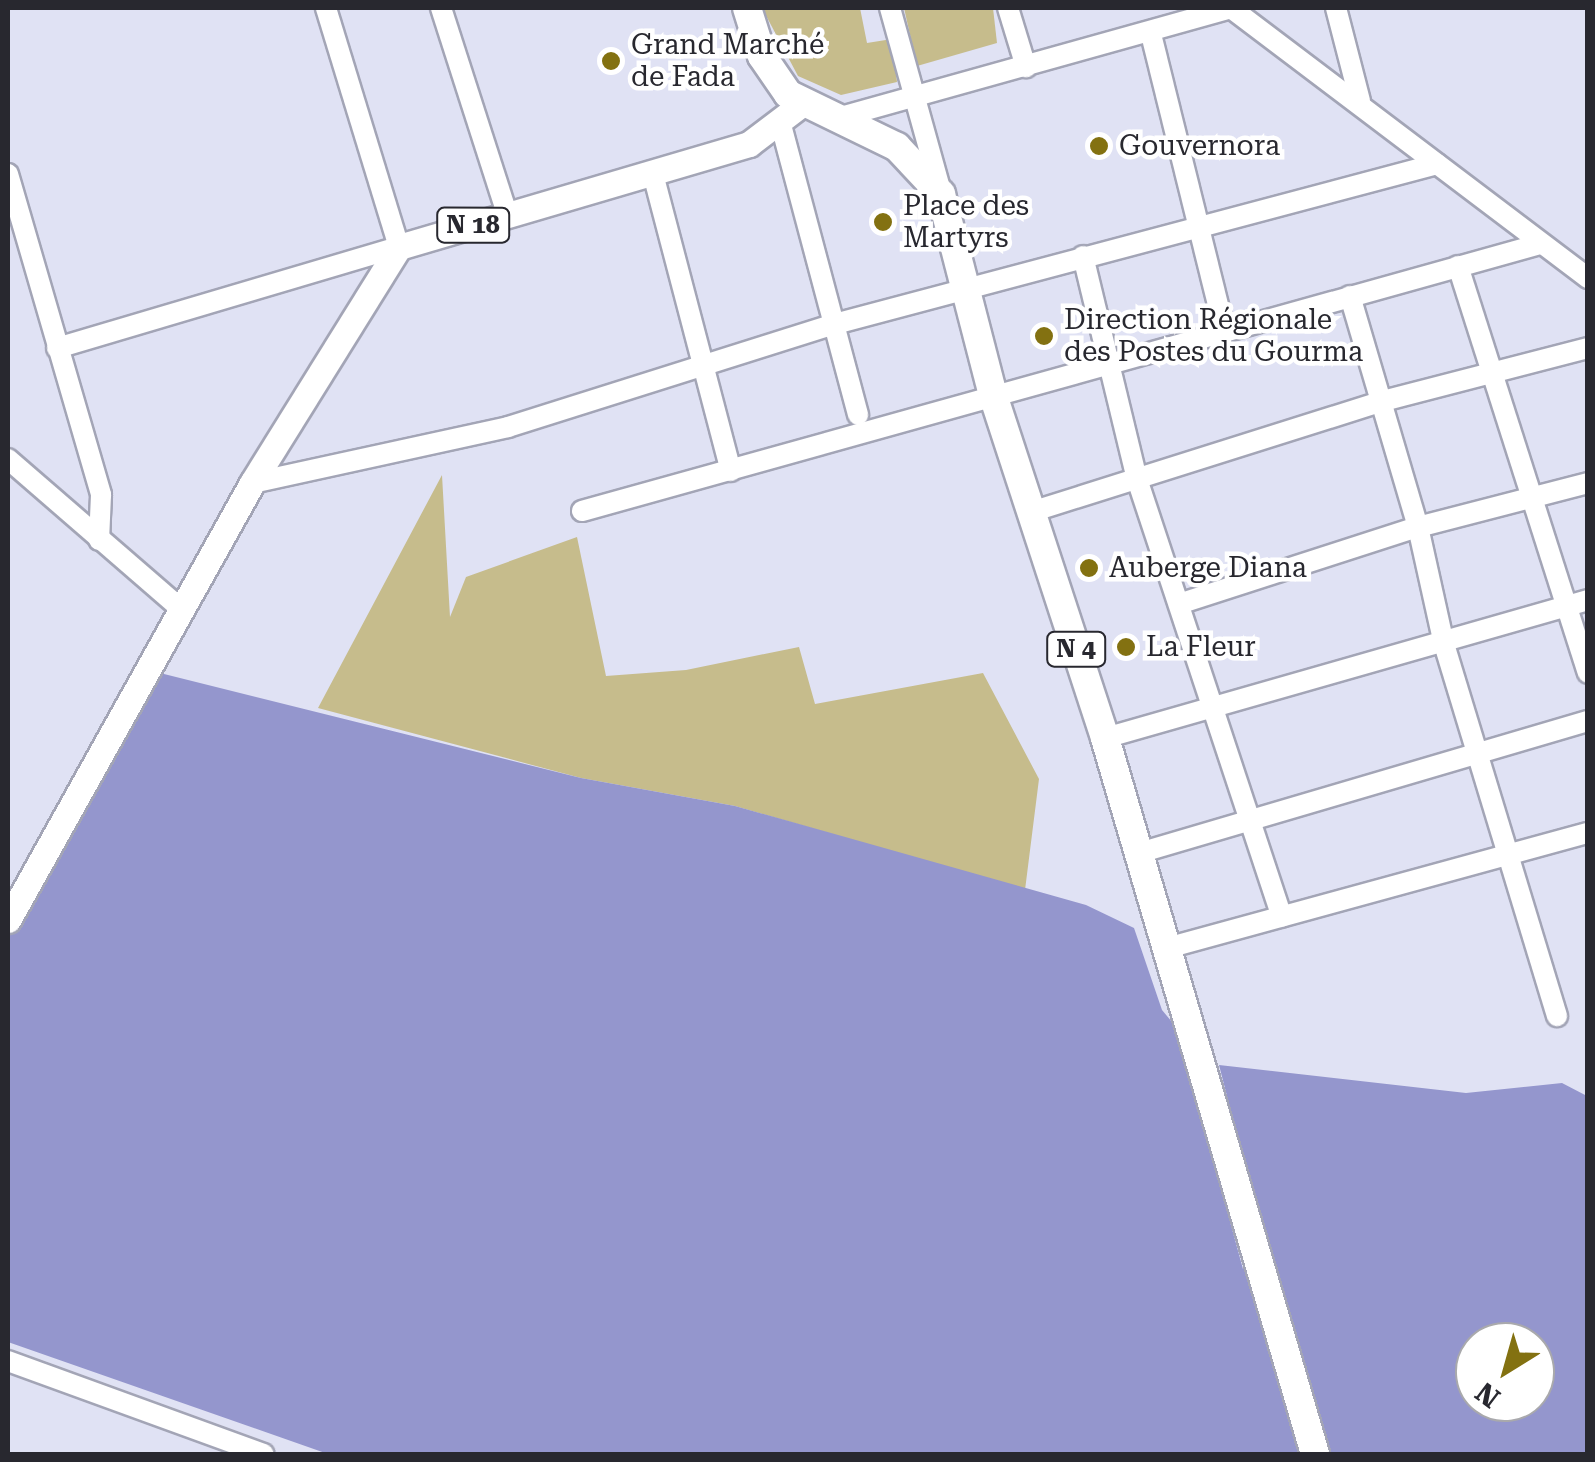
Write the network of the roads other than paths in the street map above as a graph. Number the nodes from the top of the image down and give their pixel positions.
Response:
1 (326, 8) edge
2 (440, 8) edge
3 (747, 8) edge
4 (890, 8) edge
5 (1008, 8) edge
6 (1231, 8) edge
7 (1336, 8) edge
8 (1151, 34) junction
9 (1026, 67) junction
10 (915, 99) junction
11 (1360, 101) junction
12 (803, 103) junction
13 (841, 117) junction
14 (781, 125) junction
15 (1436, 164) junction
16 (8, 174) edge
17 (653, 174) junction
18 (942, 194) junction
19 (507, 214) junction
20 (1203, 227) junction
21 (1540, 244) junction
22 (399, 247) junction
23 (1083, 256) junction
24 (1458, 266) junction
25 (1588, 278) edge
26 (966, 290) junction
27 (1350, 296) junction
28 (831, 325) junction
29 (1225, 332) junction
30 (57, 348) junction
31 (1588, 348) edge
32 (707, 361) junction
33 (1109, 366) junction
34 (1490, 377) junction
35 (993, 395) junction
36 (1382, 402) junction
37 (858, 415) dead end
38 (8, 460) edge
39 (731, 471) junction
40 (1137, 479) junction
41 (252, 483) junction
42 (1588, 483) edge
43 (1535, 496) junction
44 (582, 511) dead end
45 (1031, 512) junction
46 (1418, 527) junction
47 (99, 540) junction
48 (1588, 600) edge
49 (1179, 604) junction
50 (1566, 606) junction
51 (180, 608) junction
52 (1444, 644) junction
53 (1588, 673) edge
54 (1210, 704) junction
55 (1588, 721) edge
56 (1105, 738) junction
57 (1478, 754) junction
58 (1253, 819) junction
59 (1588, 833) edge
60 (1139, 853) junction
61 (1510, 854) junction
62 (1282, 916) junction
63 (8, 920) edge
64 (1167, 948) junction
65 (1557, 1016) dead end
66 (8, 1361) edge
67 (264, 1454) edge
68 (1315, 1454) edge

1 - 22 street
2 - 19 street
3 - 12 highway, N 4
4 - 10 street
5 - 9 street
6 - 8 street
6 - 11 street
7 - 11 street
8 - 9 street
8 - 20 street
9 - 10 street
10 - 13 street
10 - 18 street
11 - 15 street
12 - 13 highway, N 4
12 - 14 main road, N 18
13 - 18 highway, N 4
14 - 17 main road, N 18
14 - 28 street
15 - 20 street
15 - 21 street
16 - 30 street
17 - 19 main road, N 18
17 - 32 street
18 - 26 highway, N 4
19 - 22 main road, N 18
20 - 23 street
20 - 29 street
21 - 24 street
21 - 25 street
22 - 30 street
22 - 41 main road, N 18
23 - 26 street
23 - 33 street
24 - 27 street
24 - 34 street
26 - 28 street
26 - 35 highway, N 4
27 - 29 street
27 - 36 street
28 - 32 street
28 - 37 street
29 - 33 street
30 - 47 street
31 - 34 street
32 - 39 street
32 - 41 street
33 - 35 street
33 - 40 street
34 - 36 street
34 - 43 street
35 - 39 street
35 - 45 highway, N 4
36 - 40 street
36 - 46 street
38 - 47 street
39 - 44 street
40 - 45 street
40 - 49 street
41 - 51 main road, N 18
42 - 43 street
43 - 46 street
43 - 50 street
45 - 56 highway, N 4
46 - 49 street
46 - 52 street
47 - 51 street
48 - 50 street
49 - 54 street
50 - 52 street
50 - 53 street
51 - 63 main road, N 18
52 - 54 street
52 - 57 street
54 - 56 street
54 - 58 street
55 - 57 street
56 - 60 highway, N 4
57 - 58 street
57 - 61 street
58 - 60 street
58 - 62 street
59 - 61 street
60 - 64 highway, N 4
61 - 62 street
61 - 65 street
62 - 64 street
64 - 68 highway, N 4
66 - 67 street

